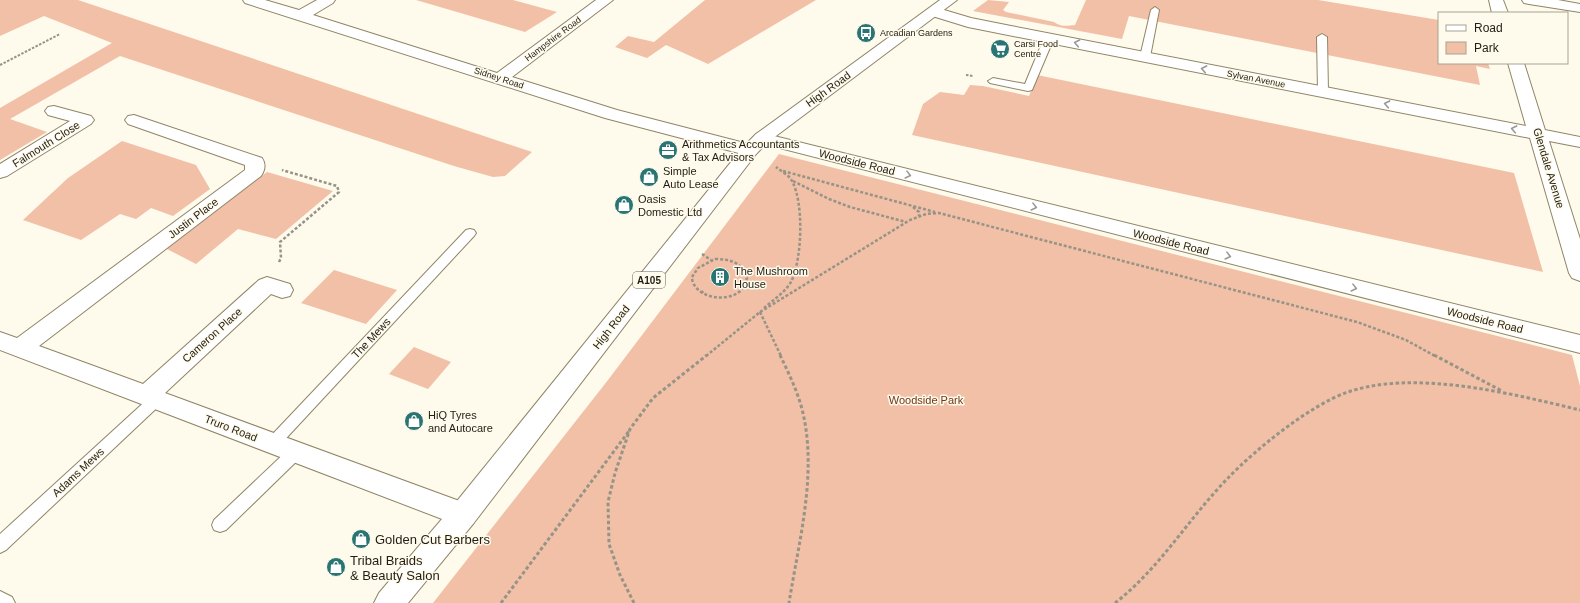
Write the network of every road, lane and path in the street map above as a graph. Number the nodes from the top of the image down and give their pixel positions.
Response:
1 (250, 0) edge
2 (328, 0) edge
3 (606, 0) edge
4 (1496, 0) edge
5 (1529, 0) edge
6 (942, 6) edge
7 (1580, 8) edge
8 (1155, 10) dead end
9 (1500, 12) edge
10 (300, 16) junction
11 (60, 34) dead end
12 (1322, 37) dead end
13 (1049, 38) junction
14 (1145, 57) junction
15 (1516, 64) edge
16 (0, 65) edge
17 (501, 78) junction
18 (993, 80) dead end
19 (1323, 92) junction
20 (54, 111) dead end
21 (134, 120) dead end
22 (1538, 133) junction
23 (1580, 142) edge
24 (756, 144) junction
25 (255, 162) junction
26 (772, 164) dead end
27 (780, 170) junction
28 (0, 172) edge
29 (792, 180) junction
30 (909, 205) junction
31 (939, 213) junction
32 (919, 216) junction
33 (906, 222) junction
34 (470, 233) dead end
35 (700, 253) dead end
36 (711, 260) junction
37 (1580, 273) edge
38 (275, 288) joint
39 (706, 290) dead end
40 (701, 293) junction
41 (760, 312) junction
42 (10, 344) edge
43 (1580, 344) edge
44 (1502, 391) junction
45 (151, 398) junction
46 (1580, 410) edge
47 (630, 429) junction
48 (273, 443) junction
49 (296, 452) junction
50 (463, 515) junction
51 (220, 525) dead end
52 (0, 544) edge
53 (0, 599) edge
54 (6, 603) edge
55 (389, 603) edge
56 (501, 603) edge
57 (634, 603) edge
58 (789, 603) edge
59 (1115, 603) edge

1 - 10 street, Sidney Road
2 - 10 street
3 - 17 street, Hampshire Road
4 - 9 street
5 - 7 street
6 - 13 street, Sylvan Avenue
6 - 24 street, High Road / A105
8 - 14 lane
10 - 17 street, Sidney Road
11 - 16 path
12 - 19 lane
14 -> 13 street, Sylvan Avenue
13 - 18 lane
19 -> 14 street, Sylvan Avenue
15 - 22 street, Glendale Avenue
17 - 24 street, Sidney Road
22 -> 19 street, Sylvan Avenue
20 - 28 street, Falmouth Close
21 - 25 street
22 - 23 street, Sylvan Avenue
22 - 37 street, Glendale Avenue
24 -> 43 street, Woodside Road
24 - 50 street, High Road / A105
25 - 38 path
25 - 42 street, Justin Place
26 - 27 path
27 - 29 path
27 - 30 path
29 - 33 path
29 - 41 path
30 - 31 path
30 - 32 path
31 - 32 path
31 - 44 path
32 - 33 path
33 - 41 path
34 - 48 lane, The Mews
35 - 36 path
36 - 40 path
36 - 40 path
38 - 45 street, Cameron Place
39 - 40 path
41 - 47 path
41 - 58 path
42 - 45 street, Truro Road
44 - 46 path
44 - 59 path
45 - 48 street, Truro Road
45 - 52 lane, Adams Mews
47 - 56 path
47 - 57 path
48 - 49 street, Truro Road
49 - 50 street, Truro Road
49 - 51 lane
50 - 55 street, High Road / A105
53 - 54 lane

